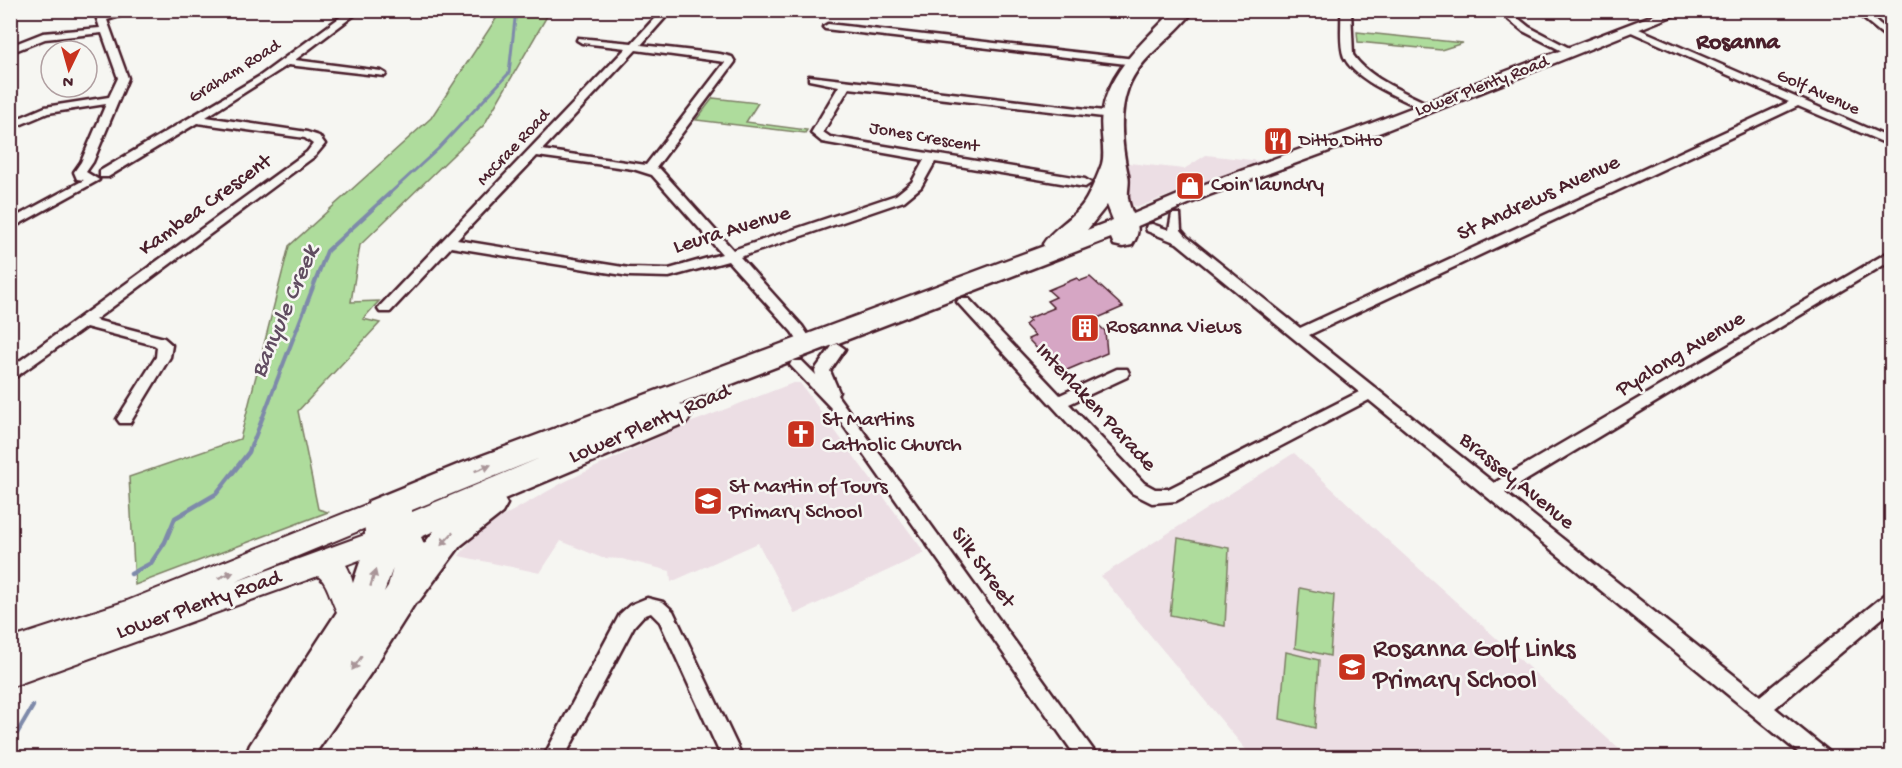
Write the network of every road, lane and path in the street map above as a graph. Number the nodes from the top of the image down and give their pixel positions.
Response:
1 (134, 10) edge
2 (357, 10) edge
3 (668, 10) edge
4 (1185, 10) edge
5 (1346, 10) edge
6 (1501, 10) edge
7 (1680, 10) edge
8 (1857, 10) edge
9 (101, 14) edge
10 (828, 27) dead end
11 (1632, 29) junction
12 (107, 30) junction
13 (1892, 39) edge
14 (582, 40) dead end
15 (635, 46) junction
16 (10, 50) edge
17 (1572, 52) junction
18 (287, 62) junction
19 (1136, 62) junction
20 (381, 74) dead end
21 (813, 78) dead end
22 (846, 84) junction
23 (114, 100) junction
24 (1797, 102) junction
25 (1428, 108) junction
26 (1112, 115) junction
27 (194, 119) junction
28 (10, 126) edge
29 (1892, 143) edge
30 (535, 152) junction
31 (931, 158) junction
32 (1284, 163) junction
33 (1113, 165) junction
34 (649, 169) junction
35 (93, 173) junction
36 (1084, 183) dead end
37 (1091, 211) junction
38 (1176, 217) junction
39 (10, 225) edge
40 (1152, 228) junction
41 (1119, 234) junction
42 (1182, 240) junction
43 (448, 243) junction
44 (1068, 247) junction
45 (1094, 254) junction
46 (1892, 254) edge
47 (732, 255) junction
48 (1020, 266) junction
49 (964, 302) junction
50 (385, 309) dead end
51 (83, 322) junction
52 (1298, 335) junction
53 (838, 349) junction
54 (802, 354) junction
55 (1122, 373) dead end
56 (10, 376) edge
57 (1370, 393) junction
58 (1059, 402) junction
59 (837, 405) junction
60 (125, 419) dead end
61 (546, 469) junction
62 (429, 490) junction
63 (1493, 492) junction
64 (463, 504) junction
65 (390, 522) junction
66 (322, 564) junction
67 (1892, 599) edge
68 (374, 614) junction
69 (10, 653) edge
70 (10, 673) edge
71 (1760, 708) junction
72 (264, 758) edge
73 (289, 758) edge
74 (553, 758) edge
75 (733, 758) edge
76 (1089, 758) edge
77 (1821, 758) edge

1 - 9 street
2 - 18 street, Graham Road
3 - 15 street, McCrae Road
4 - 19 highway
5 - 25 street
6 - 17 street
7 - 11 main road, Lower Plenty Road
8 - 13 street
9 - 12 street
10 - 19 street
11 - 17 main road, Lower Plenty Road
11 - 24 street, Golf Avenue
12 - 16 street
12 - 23 street
14 - 15 street
15 - 30 street, McCrae Road
15 - 34 street
17 - 25 main road, Lower Plenty Road
18 - 20 street
18 - 27 street, Graham Road
19 - 26 highway
21 - 22 street, Jones Crescent
22 - 26 street, Jones Crescent
22 - 31 street, Jones Crescent
23 - 28 street
23 - 35 street
24 - 29 street, Golf Avenue
24 - 52 street, St Andrews Avenue
25 - 32 main road, Lower Plenty Road
26 - 33 highway
27 - 35 street, Graham Road
27 - 51 street, Kambea Crescent
30 - 34 street
30 - 43 street, McCrae Road
31 - 36 street, Jones Crescent
31 - 47 street, Leura Avenue
32 - 38 main road, Lower Plenty Road
32 - 41 main road, Lower Plenty Road
33 - 37 highway
33 - 41 highway
34 - 47 street, Silk Street
35 - 39 street, Graham Road
37 - 41 highway
37 - 48 highway
38 - 40 main road, Lower Plenty Road
38 - 42 street
40 - 41 main road, Lower Plenty Road
40 - 42 street, Brassey Avenue
41 - 44 highway, Lower Plenty Road
41 - 45 highway, Lower Plenty Road
42 - 52 street, Brassey Avenue
43 - 47 street, Leura Avenue
43 - 50 street, McCrae Road
44 - 45 highway
44 - 48 highway, Lower Plenty Road
45 - 49 highway, Lower Plenty Road
46 - 63 street, Pyalong Avenue
47 - 54 street, Silk Street
48 - 54 highway, Lower Plenty Road
49 - 53 highway, Lower Plenty Road
49 - 58 street, Interlaken Parade
51 - 56 street, Kambea Crescent
51 - 60 street
52 - 57 street, Brassey Avenue
53 - 54 highway, Lower Plenty Road
53 - 59 street, Silk Street
54 - 59 street, Silk Street
54 - 61 highway, Lower Plenty Road
62 -> 54 highway, Lower Plenty Road
55 - 58 street
57 - 58 street, Interlaken Parade
57 - 63 street, Brassey Avenue
59 - 76 street, Silk Street
61 - 64 highway, Lower Plenty Road
61 -> 68 highway
62 - 64 highway
62 - 65 highway, Lower Plenty Road
63 - 71 street, Brassey Avenue
64 - 65 highway, Lower Plenty Road
65 - 66 main road, Lower Plenty Road
65 - 68 highway
69 -> 65 main road, Lower Plenty Road
66 - 68 main road
66 - 70 main road, Lower Plenty Road
67 - 71 street
68 - 72 highway
68 -> 73 highway
71 - 77 street, Brassey Avenue
74 - 75 street

